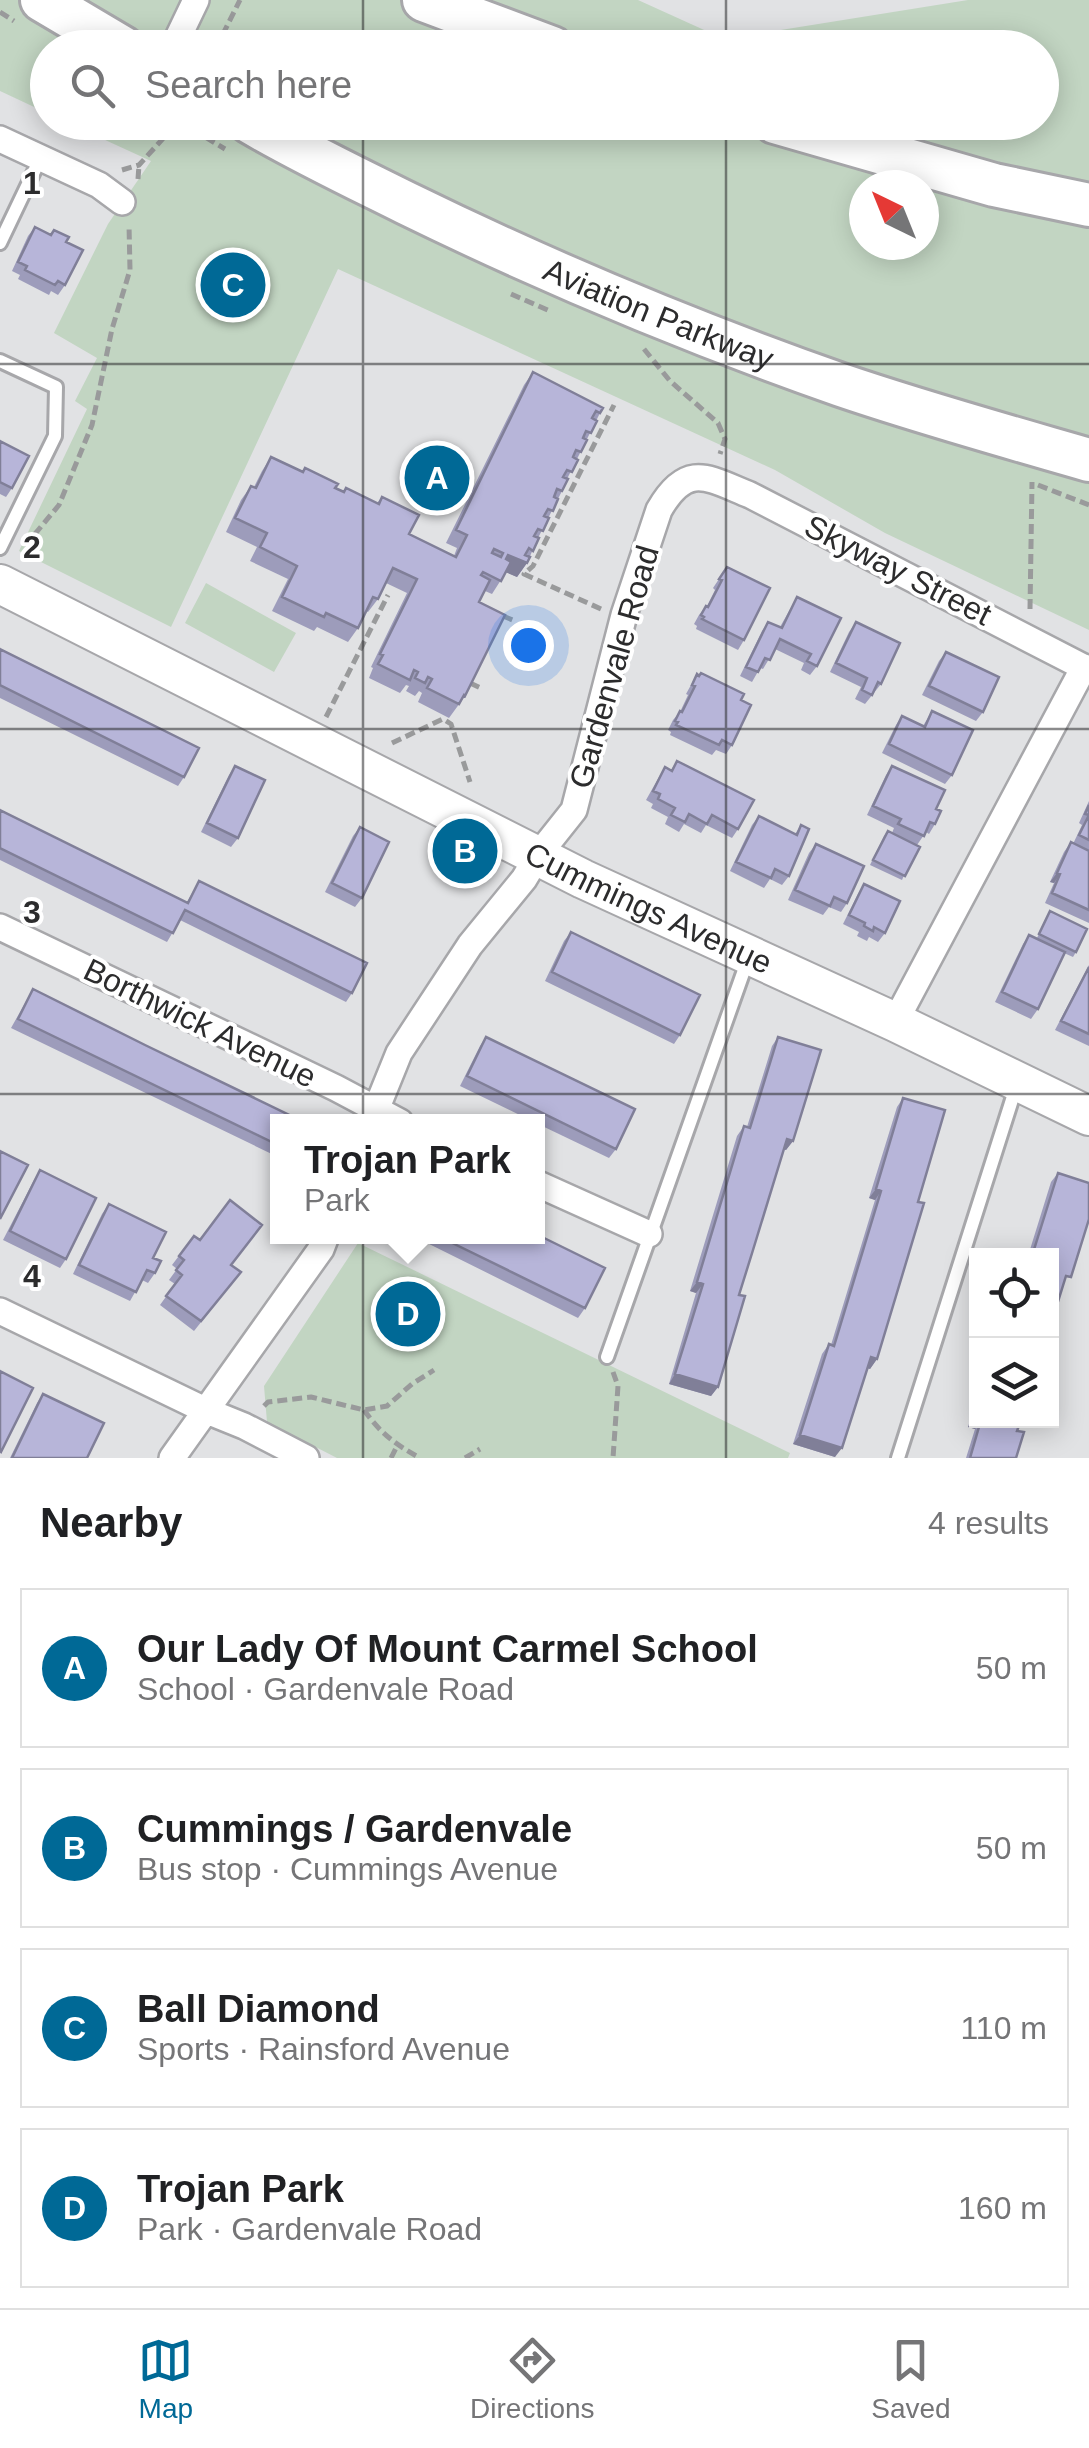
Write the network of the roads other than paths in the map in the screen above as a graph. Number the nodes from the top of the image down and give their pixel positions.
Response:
1 (42, 0) edge
2 (196, 0) edge
3 (424, 0) edge
4 (93, 30) edge
5 (182, 30) edge
6 (504, 30) edge
7 (0, 139) edge
8 (284, 140) edge
9 (837, 140) edge
10 (40, 159) junction
11 (122, 202) road end
12 (1089, 206) edge
13 (0, 243) edge
14 (0, 361) edge
15 (1089, 460) edge
16 (704, 476) joint
17 (0, 548) edge
18 (0, 584) edge
19 (1087, 668) edge
20 (539, 854) junction
21 (0, 927) edge
22 (749, 956) junction
23 (895, 1022) junction
24 (1018, 1082) junction
25 (371, 1114) edge
26 (375, 1114) edge
27 (1089, 1116) edge
28 (545, 1187) edge
29 (649, 1234) junction
30 (324, 1244) edge
31 (0, 1310) edge
32 (606, 1357) road end
33 (208, 1411) junction
34 (172, 1458) edge
35 (306, 1458) edge
36 (898, 1458) edge

1 - 4 main road
2 - 5 street
3 - 6 main road
7 - 10 street
8 - 15 main road, Aviation Parkway
9 - 12 main road
10 - 11 street
10 - 13 lane
14 - 17 lane
16 - 19 street, Skyway Street
16 - 20 street, Gardenvale Road
18 - 20 street, Cummings Avenue
19 - 23 street
20 - 22 street, Cummings Avenue
20 - 26 street, Gardenvale Road
21 - 25 street, Borthwick Avenue
22 - 23 street, Cummings Avenue
22 - 29 lane
23 - 24 street, Cummings Avenue
24 - 27 street, Cummings Avenue
24 - 36 lane
28 - 29 street
29 - 32 lane
30 - 33 street
31 - 33 street
33 - 34 street
33 - 35 street

